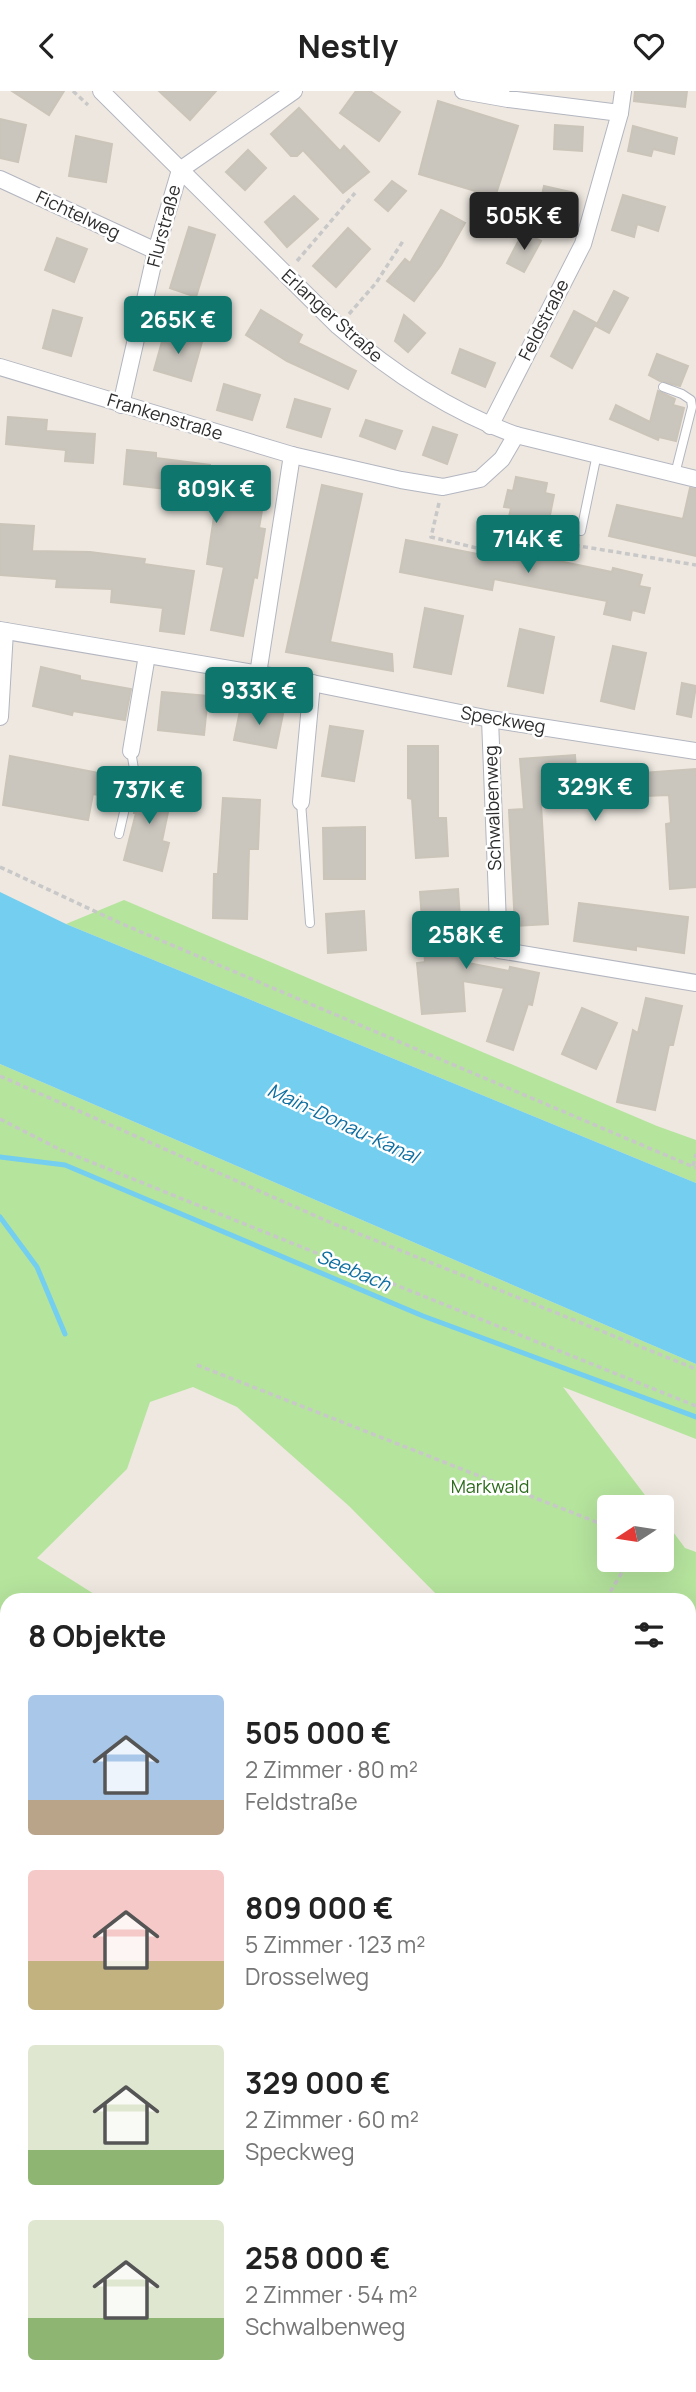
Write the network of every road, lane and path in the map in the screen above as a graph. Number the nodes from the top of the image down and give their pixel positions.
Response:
1 (101, 91) edge
2 (294, 91) edge
3 (463, 91) edge
4 (623, 91) edge
5 (620, 113) junction
6 (180, 170) junction
7 (0, 180) edge
8 (355, 193) dead end
9 (403, 241) dead end
10 (156, 251) junction
11 (286, 274) junction
12 (338, 326) junction
13 (0, 367) edge
14 (663, 387) dead end
15 (121, 405) junction
16 (490, 426) junction
17 (516, 435) junction
18 (597, 454) junction
19 (292, 455) junction
20 (675, 474) junction
21 (696, 479) edge
22 (443, 487) junction
23 (581, 531) dead end
24 (696, 565) edge
25 (3, 630) edge
26 (147, 655) junction
27 (258, 674) junction
28 (312, 683) junction
29 (0, 717) edge
30 (490, 719) junction
31 (131, 751) joint
32 (696, 751) edge
33 (301, 802) joint
34 (119, 834) dead end
35 (0, 867) edge
36 (310, 923) dead end
37 (696, 983) edge
38 (0, 1076) edge
39 (0, 1119) edge
40 (696, 1154) edge
41 (695, 1167) edge
42 (197, 1365) dead end
43 (696, 1370) edge
44 (696, 1406) edge
45 (597, 1522) edge
46 (622, 1572) edge
47 (610, 1593) edge

1 - 6 street, Erlanger Straße
2 - 6 street
3 - 5 street
4 - 5 street, Feldstraße
5 - 16 street, Feldstraße
6 - 10 street, Flurstraße
6 - 11 street, Erlanger Straße
7 - 10 street, Fichtelweg
8 - 11 path
9 - 12 path
10 - 15 street, Flurstraße
11 - 12 street, Erlanger Straße
12 - 16 street, Erlanger Straße
13 - 15 street, Frankenstraße
14 - 20 lane
15 - 19 street, Frankenstraße
16 - 17 street, Erlanger Straße
17 - 18 street, Erlanger Straße
17 - 22 street, Frankenstraße
18 - 20 street, Erlanger Straße
18 - 23 lane
19 - 22 street, Frankenstraße
19 - 27 street
20 - 21 street, Erlanger Straße
22 - 24 path
25 - 26 street, Speckweg
25 - 29 street, Speckweg
26 - 27 street, Speckweg
26 - 31 street
27 - 28 street, Speckweg
28 - 30 street, Speckweg
28 - 33 street
30 - 32 street, Speckweg
30 - 37 street, Schwalbenweg
31 - 34 lane
33 - 36 lane
35 - 41 path
38 - 43 path
39 - 44 path
40 - 41 path
42 - 45 path
46 - 47 path

